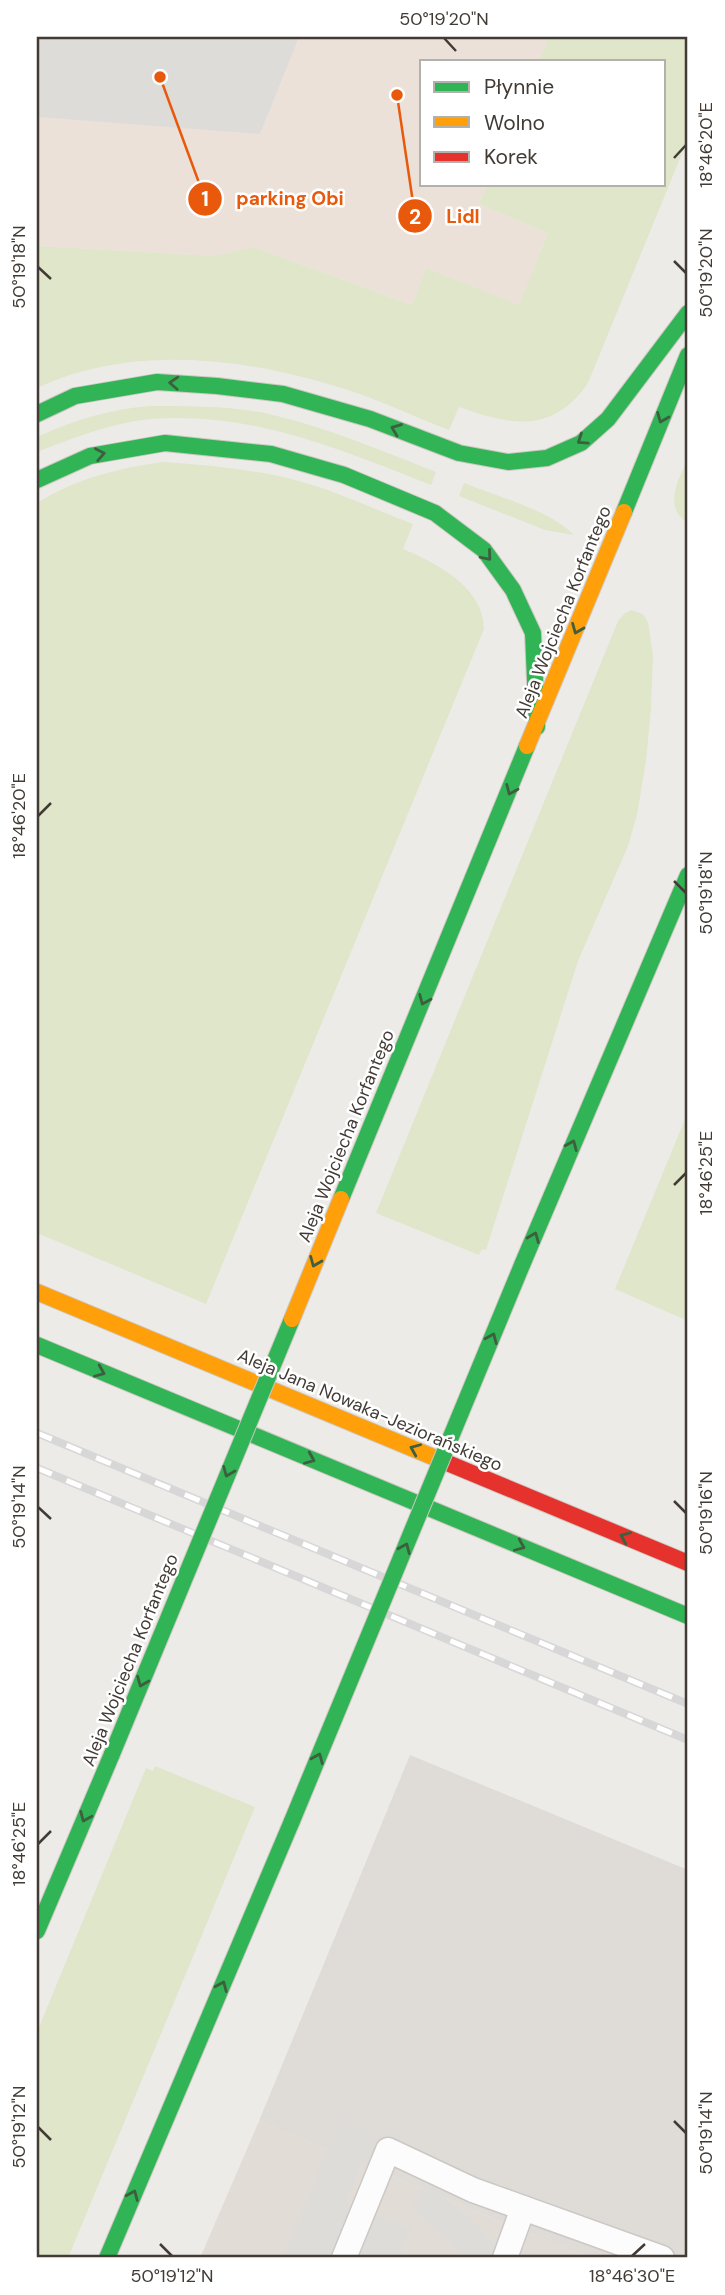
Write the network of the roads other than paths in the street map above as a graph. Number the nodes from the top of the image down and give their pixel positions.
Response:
1 (688, 313) edge
2 (688, 355) edge
3 (37, 414) edge
4 (37, 480) edge
5 (537, 727) junction
6 (688, 875) edge
7 (37, 1292) edge
8 (107, 1304) dead end
9 (37, 1345) edge
10 (201, 1360) junction
11 (688, 1563) edge
12 (688, 1616) edge
13 (37, 1931) edge
14 (523, 2208) junction
15 (107, 2258) edge
16 (344, 2258) edge
17 (505, 2258) edge
18 (662, 2258) edge

1 -> 3 main road
2 -> 5 main road, Aleja Wojciecha Korfantego
4 -> 5 main road
5 -> 13 main road, Aleja Wojciecha Korfantego, bridge
15 -> 6 main road, bridge
7 - 10 main road, Aleja Jana Nowaka-Jeziorańskiego
8 - 10 main road
9 -> 12 main road
11 -> 10 main road, Aleja Jana Nowaka-Jeziorańskiego
14 - 16 lane
14 - 17 lane
14 - 18 lane

